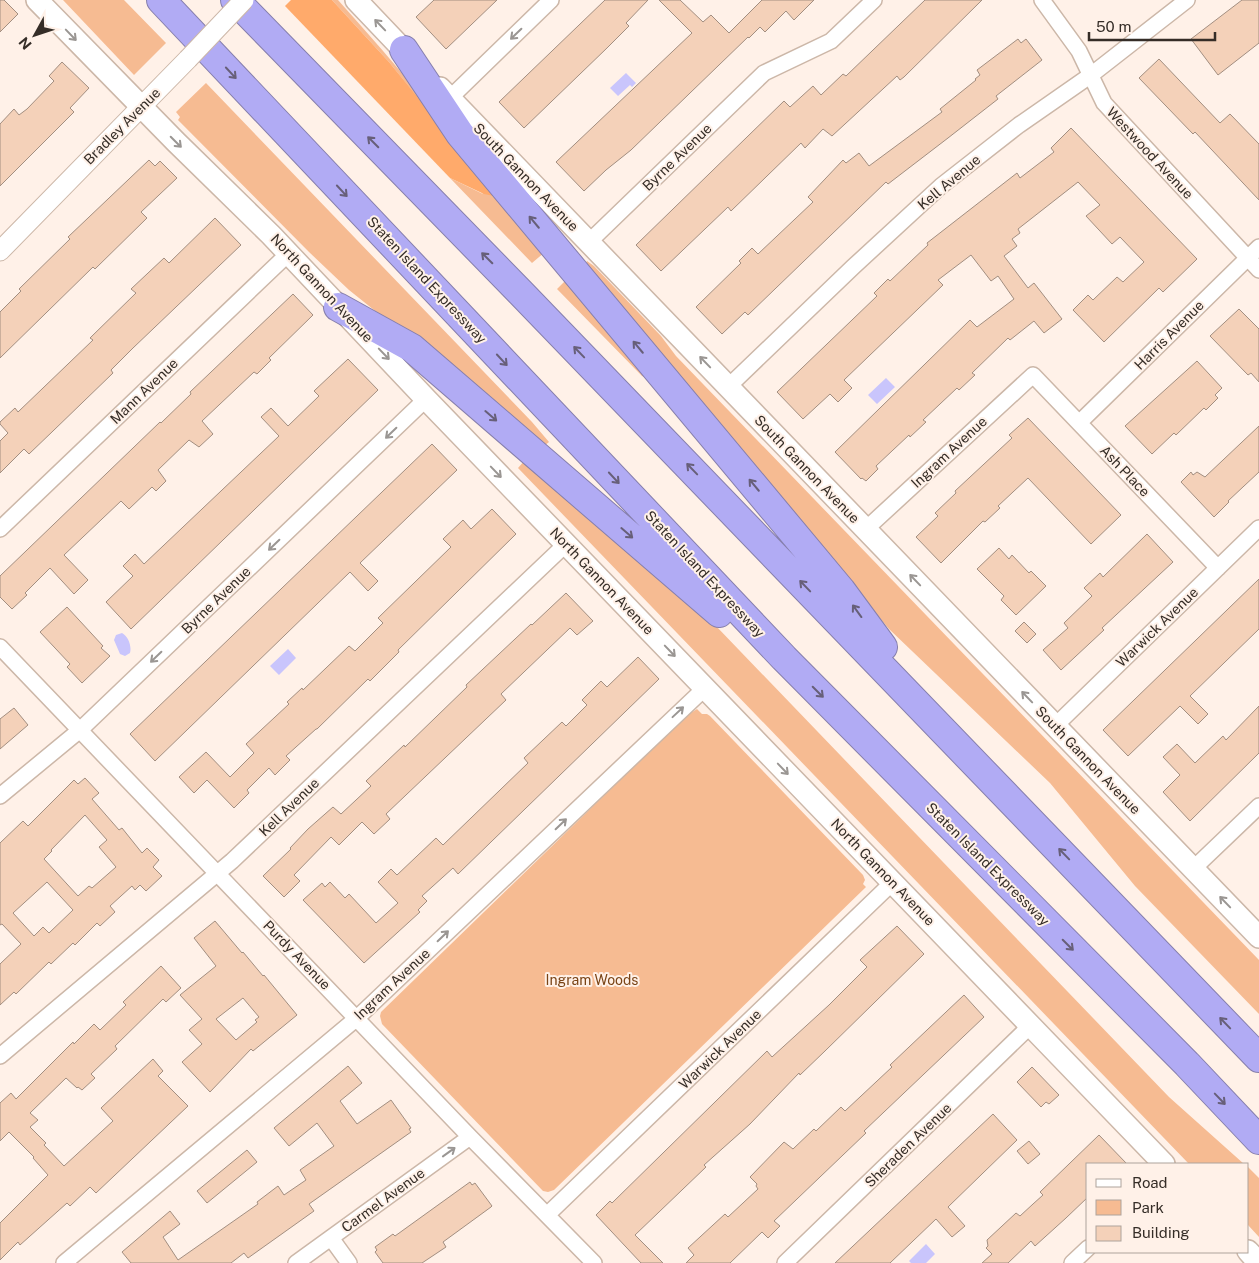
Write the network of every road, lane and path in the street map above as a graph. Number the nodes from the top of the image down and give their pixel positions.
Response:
1 (37, 0) edge
2 (161, 0) edge
3 (235, 0) edge
4 (244, 0) edge
5 (356, 0) edge
6 (551, 0) edge
7 (874, 0) edge
8 (1042, 0) edge
9 (1187, 0) edge
10 (404, 50) junction
11 (1090, 75) junction
12 (450, 98) junction
13 (141, 107) junction
14 (589, 242) junction
15 (1259, 246) edge
16 (0, 251) edge
17 (289, 253) junction
18 (1247, 258) junction
19 (1259, 270) edge
20 (338, 307) junction
21 (1033, 374) joint
22 (728, 387) junction
23 (426, 399) junction
24 (1079, 423) junction
25 (1259, 528) edge
26 (0, 529) edge
27 (866, 529) junction
28 (566, 544) junction
29 (1218, 568) junction
30 (0, 647) edge
31 (784, 658) junction
32 (705, 688) junction
33 (1055, 726) junction
34 (80, 730) junction
35 (948, 734) junction
36 (0, 796) edge
37 (1259, 806) edge
38 (1193, 869) junction
39 (218, 874) junction
40 (892, 882) junction
41 (1259, 937) edge
42 (357, 1018) junction
43 (1030, 1026) junction
44 (0, 1056) edge
45 (1259, 1058) edge
46 (470, 1137) junction
47 (1259, 1140) edge
48 (1163, 1163) edge
49 (547, 1215) junction
50 (331, 1238) junction
51 (1086, 1250) edge
52 (1249, 1252) edge
53 (64, 1263) edge
54 (296, 1263) edge
55 (349, 1263) edge
56 (594, 1263) edge
57 (785, 1263) edge
58 (1072, 1263) edge
59 (1259, 1263) edge

1 -> 13 main road, North Gannon Avenue
2 -> 31 highway, Staten Island Expressway
35 -> 3 highway
4 - 13 street, Bradley Avenue, bridge
10 -> 5 main road, South Gannon Avenue
6 -> 12 street
7 - 14 street, Byrne Avenue
8 - 11 street, Westwood Avenue
9 - 11 street, Kell Avenue
10 - 12 main road, South Gannon Avenue
35 -> 10 highway
11 - 18 street, Westwood Avenue
11 - 22 street, Kell Avenue
12 - 14 main road, South Gannon Avenue
13 - 16 street, Bradley Avenue
13 -> 17 main road, North Gannon Avenue
22 -> 14 main road, South Gannon Avenue
15 - 18 street, Harris Avenue
17 - 20 main road, North Gannon Avenue
17 - 26 street, Mann Avenue
18 - 19 street, Westwood Avenue
18 - 24 street, Harris Avenue
20 -> 23 main road, North Gannon Avenue
20 -> 31 highway
21 - 24 street, Ash Place
21 - 27 street, Ingram Avenue
22 - 27 main road, South Gannon Avenue
23 -> 28 main road, North Gannon Avenue
23 -> 34 street, Byrne Avenue
24 - 29 street, Ash Place
25 - 29 street, Warwick Avenue
33 -> 27 main road, South Gannon Avenue
28 -> 32 main road, North Gannon Avenue
28 - 39 street, Kell Avenue
29 - 33 street, Warwick Avenue
30 - 34 street, Purdy Avenue
31 -> 47 highway, Staten Island Expressway
32 -> 40 main road, North Gannon Avenue
42 -> 32 street, Ingram Avenue
33 - 38 main road, South Gannon Avenue
34 - 36 street, Byrne Avenue
34 - 39 street, Purdy Avenue
45 -> 35 highway
37 - 38 street
41 -> 38 main road, South Gannon Avenue
39 - 42 street, Purdy Avenue
39 - 44 street, Kell Avenue
40 - 43 main road, North Gannon Avenue
40 - 49 street, Warwick Avenue
42 - 46 street, Purdy Avenue
42 - 53 street, Ingram Avenue
43 - 48 main road, North Gannon Avenue
43 - 57 street, Sheraden Avenue
46 - 49 street, Purdy Avenue
50 -> 46 street, Carmel Avenue
49 - 56 street, Purdy Avenue
50 - 54 street, Carmel Avenue
50 - 55 street
51 - 58 street
52 - 59 main road

